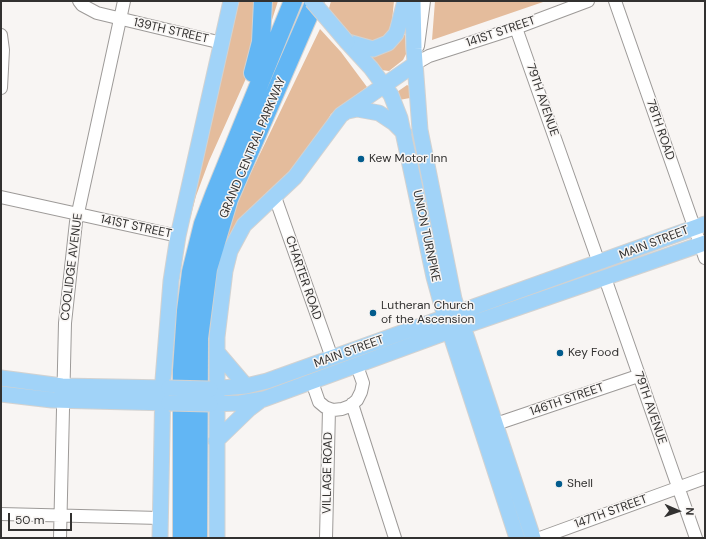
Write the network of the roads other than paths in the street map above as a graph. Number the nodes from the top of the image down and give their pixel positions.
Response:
1 (79, 1) edge
2 (124, 1) edge
3 (231, 1) edge
4 (263, 1) edge
5 (285, 1) edge
6 (293, 1) edge
7 (312, 1) edge
8 (315, 1) edge
9 (323, 1) edge
10 (405, 1) edge
11 (413, 1) edge
12 (424, 1) edge
13 (588, 1) edge
14 (615, 1) edge
15 (121, 19) junction
16 (516, 28) junction
17 (1, 35) edge
18 (347, 42) junction
19 (222, 43) junction
20 (293, 56) junction
21 (415, 64) junction
22 (262, 76) junction
23 (384, 86) junction
24 (1, 88) edge
25 (418, 103) junction
26 (396, 106) junction
27 (347, 111) junction
28 (404, 133) junction
29 (232, 150) junction
30 (1, 197) edge
31 (275, 197) junction
32 (77, 214) junction
33 (700, 226) edge
34 (178, 236) junction
35 (703, 248) edge
36 (599, 264) junction
37 (605, 278) junction
38 (460, 312) junction
39 (445, 317) junction
40 (465, 326) junction
41 (450, 331) junction
42 (217, 352) junction
43 (332, 358) junction
44 (356, 366) junction
45 (638, 376) junction
46 (1, 378) edge
47 (312, 382) junction
48 (246, 386) junction
49 (62, 393) junction
50 (1, 394) edge
51 (166, 396) junction
52 (213, 396) junction
53 (264, 399) junction
54 (352, 404) junction
55 (330, 409) junction
56 (496, 424) junction
57 (216, 442) junction
58 (705, 478) edge
59 (678, 488) junction
60 (1, 514) edge
61 (60, 516) junction
62 (160, 518) junction
63 (60, 538) edge
64 (160, 538) edge
65 (182, 538) edge
66 (198, 538) edge
67 (217, 538) edge
68 (326, 538) edge
69 (395, 538) edge
70 (517, 538) edge
71 (533, 538) edge
72 (540, 538) edge
73 (696, 538) edge

1 - 15 street, 139TH STREET
2 - 15 street, COOLIDGE AVENUE
3 - 19 main road
4 - 29 highway
5 - 22 highway
6 - 22 highway, GRAND CENTRAL PARKWAY
7 - 18 main road, UNION TURNPIKE, bridge
8 - 20 highway, GRAND CENTRAL PARKWAY
9 - 20 highway
10 - 18 main road
11 - 21 main road, UNION TURNPIKE
12 - 21 street, UNION TURNPIKE
13 - 16 street, 141ST STREET
14 - 33 street, 78TH ROAD
15 - 19 street, 139TH STREET
15 - 32 street, COOLIDGE AVENUE
16 - 21 street, 141ST STREET
16 - 36 street, 79TH AVENUE
17 - 24 street
18 - 23 main road, UNION TURNPIKE
19 - 34 main road
20 - 66 highway, GRAND CENTRAL PARKWAY
21 - 23 main road, GRAND CENTRAL PARKWAY
21 - 25 main road, UNION TURNPIKE
22 - 29 highway, GRAND CENTRAL PARKWAY
23 - 26 main road, UNION TURNPIKE
23 - 27 main road, GRAND CENTRAL PARKWAY
25 - 26 main road
25 - 38 main road, UNION TURNPIKE
26 - 28 main road, UNION TURNPIKE
27 - 28 main road
27 - 31 main road, GRAND CENTRAL PARKWAY
28 - 39 main road, UNION TURNPIKE
29 - 65 highway, GRAND CENTRAL PARKWAY
30 - 32 street, 141ST STREET
31 - 42 main road, GRAND CENTRAL PARKWAY
31 - 43 street, CHARTER ROAD
32 - 34 street, 141ST STREET
32 - 49 street, COOLIDGE AVENUE
33 - 35 street, 78TH ROAD
33 - 36 main road, MAIN STREET
34 - 51 main road
35 - 37 main road, MAIN STREET
36 - 38 main road, MAIN STREET
37 - 40 main road, MAIN STREET
37 - 45 street, 79TH AVENUE
38 - 39 main road, MAIN STREET
38 - 40 main road, UNION TURNPIKE
39 - 41 main road, UNION TURNPIKE
39 - 43 main road, MAIN STREET
40 - 41 main road, MAIN STREET
40 - 56 main road, UNION TURNPIKE
41 - 44 main road, MAIN STREET
41 - 70 main road, UNION TURNPIKE
42 - 48 main road
42 - 52 main road, GRAND CENTRAL PARKWAY
43 - 48 main road, MAIN STREET
44 - 47 main road, MAIN STREET
44 - 54 street
45 - 56 street, 146TH STREET
45 - 59 street, 79TH AVENUE
46 - 49 main road, MAIN STREET
47 - 53 main road, MAIN STREET
47 - 55 street
48 - 52 main road, MAIN STREET
49 - 50 main road, MAIN STREET
49 - 51 main road, MAIN STREET
49 - 61 street, COOLIDGE AVENUE
51 - 52 main road, MAIN STREET, bridge
51 - 62 main road
52 - 53 main road, MAIN STREET
52 - 57 main road, GRAND CENTRAL PARKWAY
53 - 57 main road
54 - 55 street
54 - 69 street
55 - 68 street, VILLAGE ROAD
56 - 71 main road, UNION TURNPIKE
57 - 67 main road, GRAND CENTRAL PARKWAY
58 - 59 street, 147TH STREET
59 - 72 street, 147TH STREET
59 - 73 street, 79TH AVENUE
60 - 61 street
61 - 62 street
61 - 63 street, COOLIDGE AVENUE
62 - 64 main road

